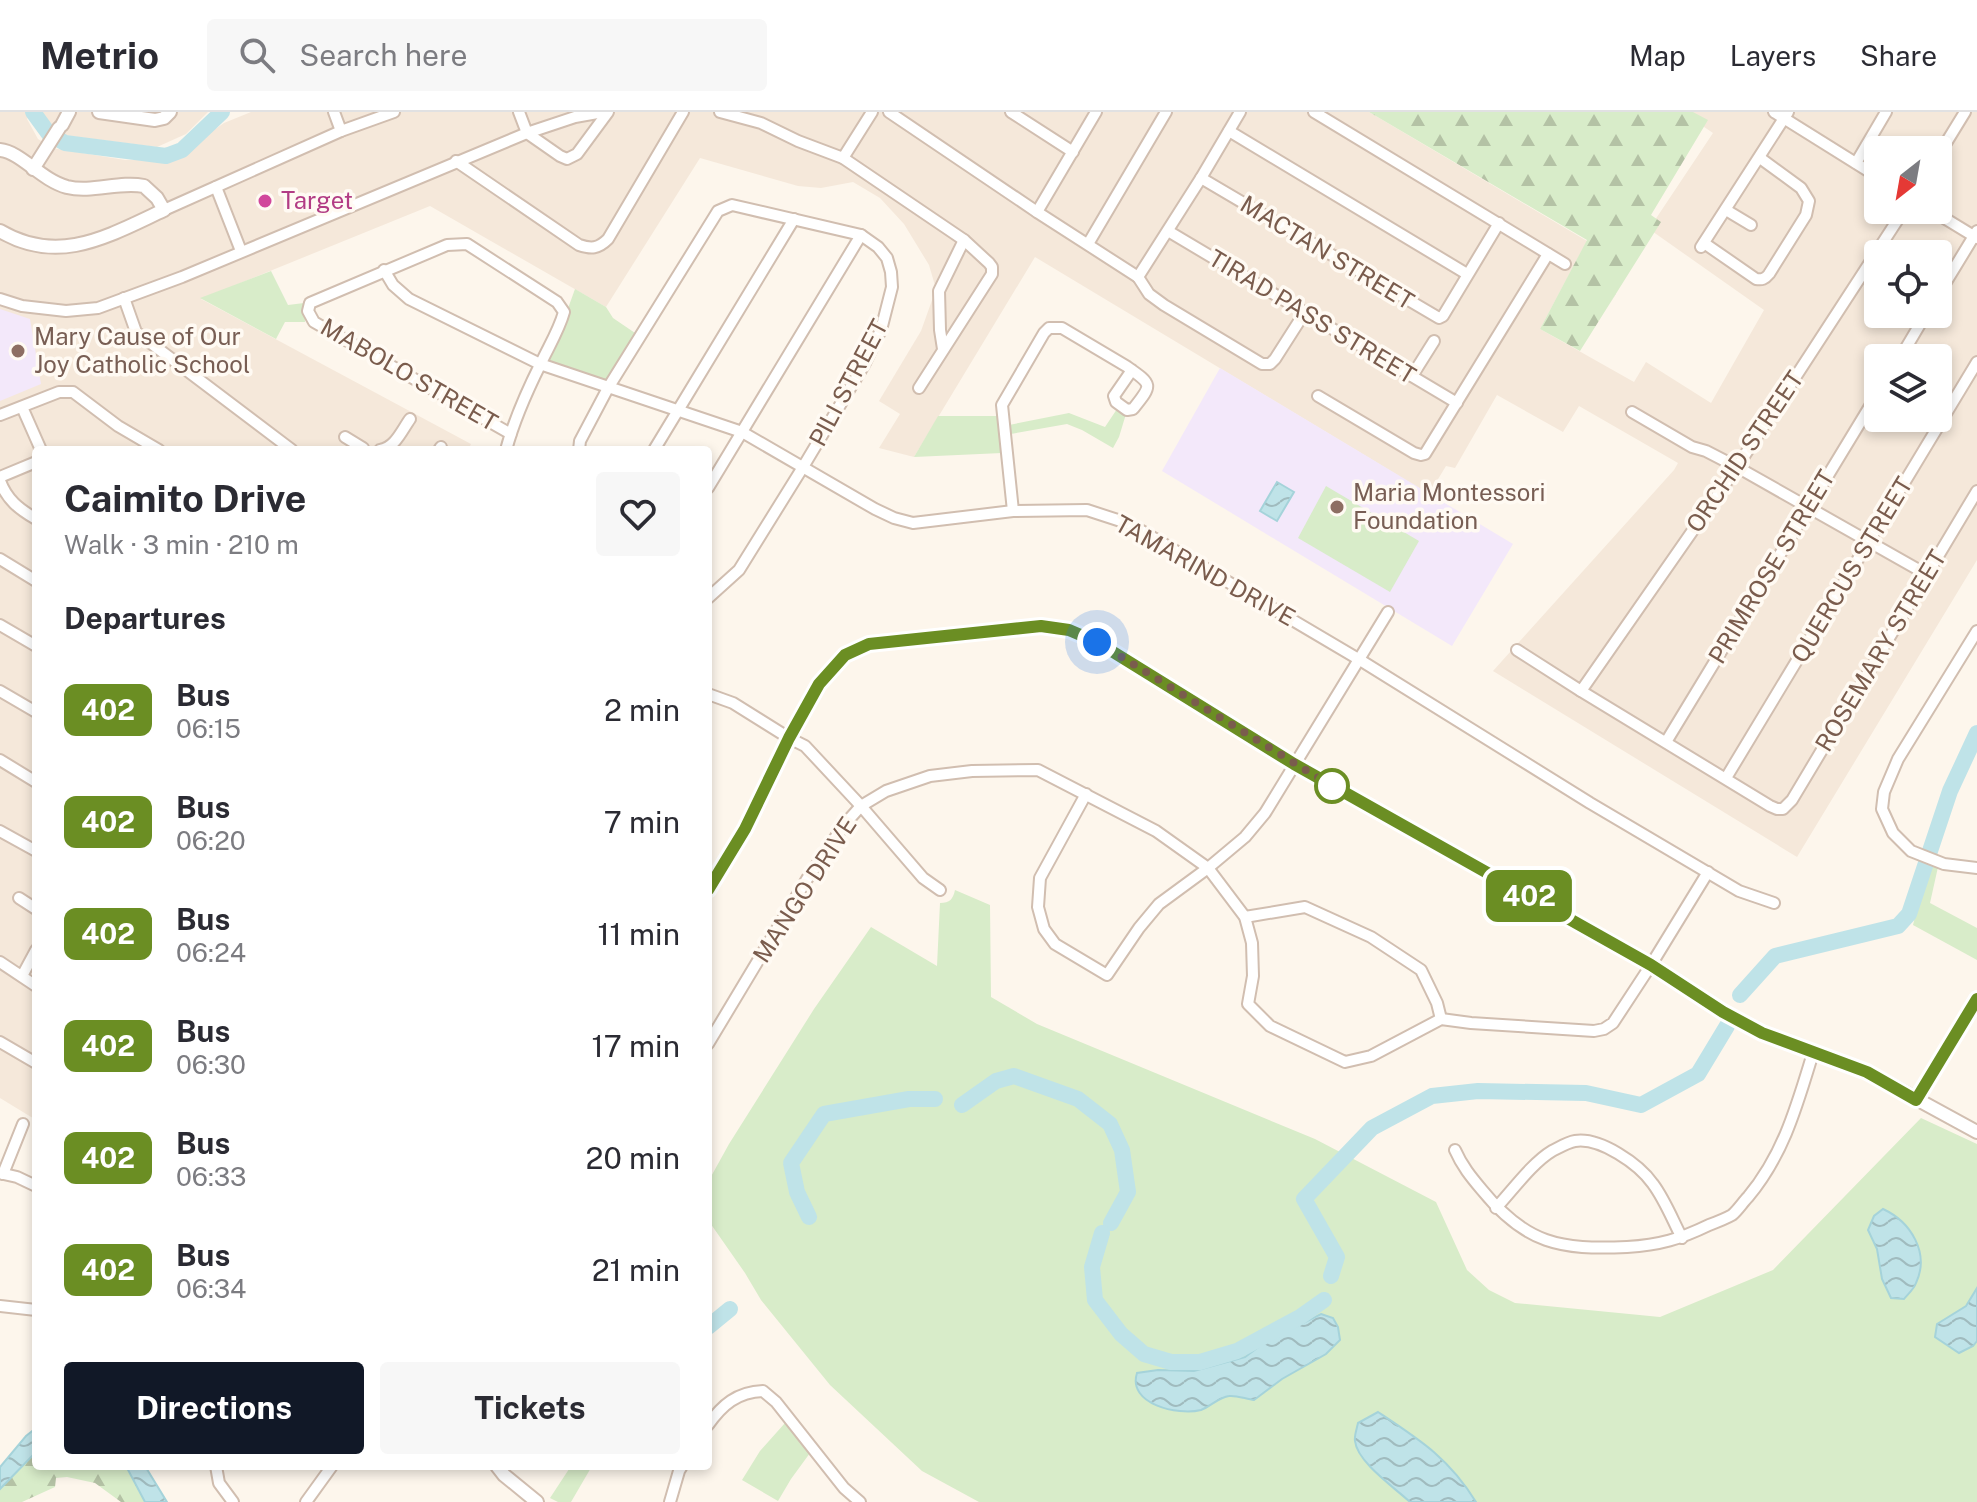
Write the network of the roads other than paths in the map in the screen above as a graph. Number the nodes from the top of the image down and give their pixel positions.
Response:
1 (69, 112) edge
2 (99, 112) edge
3 (170, 112) edge
4 (334, 112) edge
5 (394, 112) edge
6 (519, 112) edge
7 (605, 112) edge
8 (683, 112) edge
9 (720, 112) edge
10 (872, 112) edge
11 (889, 112) edge
12 (1011, 112) edge
13 (1096, 112) edge
14 (1166, 112) edge
15 (1240, 112) edge
16 (1314, 112) edge
17 (1774, 112) edge
18 (1886, 112) edge
19 (1965, 112) edge
20 (1786, 115) edge
21 (341, 131) junction
22 (1229, 131) junction
23 (527, 133) junction
24 (1950, 136) edge
25 (0, 150) edge
26 (1073, 152) junction
27 (843, 158) junction
28 (1760, 158) junction
29 (456, 161) junction
30 (1856, 163) junction
31 (1864, 168) edge
32 (33, 169) junction
33 (1201, 178) junction
34 (216, 187) junction
35 (164, 210) junction
36 (1726, 210) junction
37 (1037, 212) junction
38 (794, 219) junction
39 (1952, 222) edge
40 (1499, 223) junction
41 (1895, 224) edge
42 (1751, 225) dead end
43 (0, 231) edge
44 (1168, 231) junction
45 (861, 235) junction
46 (1976, 235) edge
47 (964, 240) junction
48 (1088, 244) junction
49 (241, 251) junction
50 (1548, 254) junction
51 (1565, 264) dead end
52 (384, 270) junction
53 (1952, 273) edge
54 (1467, 274) junction
55 (1138, 277) junction
56 (124, 298) junction
57 (0, 299) edge
58 (1305, 312) junction
59 (1434, 341) dead end
60 (943, 349) junction
61 (1977, 362) edge
62 (540, 364) junction
63 (1132, 370) dead end
64 (1412, 376) junction
65 (608, 388) junction
66 (919, 388) dead end
67 (1318, 396) dead end
68 (1457, 403) junction
69 (22, 407) junction
70 (676, 412) junction
71 (1632, 412) dead end
72 (0, 415) edge
73 (1864, 416) edge
74 (410, 419) dead end
75 (742, 432) junction
76 (511, 434) junction
77 (345, 437) dead end
78 (39, 446) edge
79 (152, 446) edge
80 (287, 446) edge
81 (358, 446) edge
82 (391, 446) edge
83 (507, 446) edge
84 (579, 446) edge
85 (656, 446) edge
86 (32, 464) edge
87 (803, 467) junction
88 (1737, 467) junction
89 (0, 479) edge
90 (712, 481) edge
91 (1977, 491) edge
92 (1809, 507) junction
93 (1013, 511) junction
94 (32, 516) edge
95 (1869, 541) junction
96 (0, 559) edge
97 (1926, 574) junction
98 (32, 579) edge
99 (712, 594) edge
100 (1388, 612) dead end
101 (0, 625) edge
102 (1977, 631) edge
103 (32, 644) edge
104 (1517, 650) dead end
105 (1360, 660) junction
106 (0, 691) edge
107 (1581, 691) junction
108 (712, 695) edge
109 (32, 710) edge
110 (789, 738) junction
111 (1666, 742) junction
112 (0, 760) edge
113 (1294, 764) junction
114 (1726, 778) junction
115 (32, 780) edge
116 (1086, 794) junction
117 (861, 806) junction
118 (0, 831) edge
119 (32, 849) edge
120 (1208, 868) junction
121 (1977, 868) edge
122 (1708, 872) junction
123 (712, 883) edge
124 (940, 890) dead end
125 (19, 898) dead end
126 (1774, 903) dead end
127 (32, 906) edge
128 (1245, 917) junction
129 (32, 957) edge
130 (0, 962) edge
131 (1651, 965) junction
132 (22, 976) junction
133 (32, 983) edge
134 (1977, 999) edge
135 (1441, 1019) junction
136 (712, 1037) edge
137 (0, 1042) edge
138 (1813, 1053) junction
139 (32, 1061) edge
140 (1916, 1100) junction
141 (23, 1124) dead end
142 (1977, 1132) edge
143 (1455, 1150) dead end
144 (1, 1174) edge
145 (32, 1184) edge
146 (1496, 1208) junction
147 (1682, 1238) junction
148 (0, 1306) edge
149 (32, 1310) edge
150 (712, 1420) edge
151 (217, 1470) edge
152 (329, 1470) edge
153 (500, 1470) edge
154 (680, 1470) edge
155 (531, 1498) edge
156 (233, 1502) edge
157 (306, 1502) edge
158 (670, 1502) edge
159 (860, 1502) edge

1 - 32 street
2 - 3 street
4 - 21 street
5 - 21 street
6 - 23 street
7 - 23 street
7 - 23 street
8 - 29 street
9 - 27 street
10 - 27 street
11 - 37 street
12 - 26 street
13 - 26 street
14 - 48 street
15 - 22 street
16 - 40 street
17 - 20 street
18 - 30 street
19 - 24 street
20 - 28 street
20 - 30 street
21 - 34 street
22 - 33 street
22 - 54 street
23 - 29 street
25 - 32 street
26 - 37 street
27 - 47 street
28 - 36 street
28 - 36 street
29 - 49 street
30 - 31 street
32 - 35 street
33 - 44 street
33 - 54 street, MACTAN STREET
34 - 35 street
34 - 49 street
35 - 43 street
36 - 42 street
37 - 48 street
38 - 45 street
38 - 65 street
38 - 70 street
39 - 46 street
40 - 50 street
40 - 54 street, MACTAN STREET
41 - 88 street, ORCHID STREET
44 - 55 street
44 - 58 street, TIRAD PASS STREET
45 - 75 street
45 - 87 street, PILI STREET
46 - 53 street
47 - 60 street
47 - 60 street
48 - 55 street
49 - 56 street
50 - 51 street
50 - 68 street
52 - 62 street, TAMARIND DRIVE
52 - 62 street, MABOLO STREET
52 - 76 street, MABOLO STREET
55 - 58 street
56 - 57 street
56 - 80 street
58 - 64 street, TIRAD PASS STREET
59 - 64 street
60 - 66 street
61 - 95 street, QUERCUS STREET
62 - 65 street, TAMARIND DRIVE
62 - 76 street, MABOLO STREET
63 - 93 street
64 - 68 street, TIRAD PASS STREET
65 - 70 street, TAMARIND DRIVE
65 - 84 street
67 - 68 street
69 - 72 street
69 - 78 street
69 - 79 street
70 - 75 street, TAMARIND DRIVE
70 - 85 street
71 - 88 street
73 - 92 street, PRIMROSE STREET
74 - 82 street
75 - 87 street, TAMARIND DRIVE
75 - 90 street
76 - 83 street
77 - 81 street
86 - 89 street
87 - 93 street, TAMARIND DRIVE
87 - 99 street, PILI STREET
88 - 92 street
88 - 107 street, ORCHID STREET
89 - 94 street
91 - 97 street, ROSEMARY STREET
92 - 95 street
92 - 111 street, PRIMROSE STREET
93 - 105 street, TAMARIND DRIVE
95 - 97 street
95 - 114 street, QUERCUS STREET
96 - 98 street
97 - 114 street, ROSEMARY STREET
100 - 105 street
101 - 103 street
102 - 121 street
104 - 107 street
105 - 113 street
105 - 122 street, TAMARIND DRIVE
106 - 109 street
107 - 111 street
108 - 110 street
110 - 113 street
110 - 117 street
110 - 123 street
111 - 114 street
112 - 115 street
113 - 120 street
113 - 131 street
116 - 117 street, MANGO DRIVE
116 - 120 street, MANGO DRIVE
116 - 120 street
117 - 124 street
117 - 136 street, MANGO DRIVE
118 - 119 street
120 - 128 street, MANGO DRIVE
122 - 126 street, TAMARIND DRIVE
122 - 131 street
125 - 127 street
128 - 135 street
128 - 135 street, MANGO DRIVE
129 - 132 street
130 - 132 street
131 - 135 street
131 - 138 street
132 - 133 street
134 - 140 street
137 - 139 street
138 - 140 street
138 - 147 street
140 - 142 street
141 - 144 street
143 - 146 street
144 - 145 street
146 - 147 street
146 - 147 street
148 - 149 street
150 - 159 street
151 - 156 street
152 - 157 street
153 - 155 street
154 - 158 street

